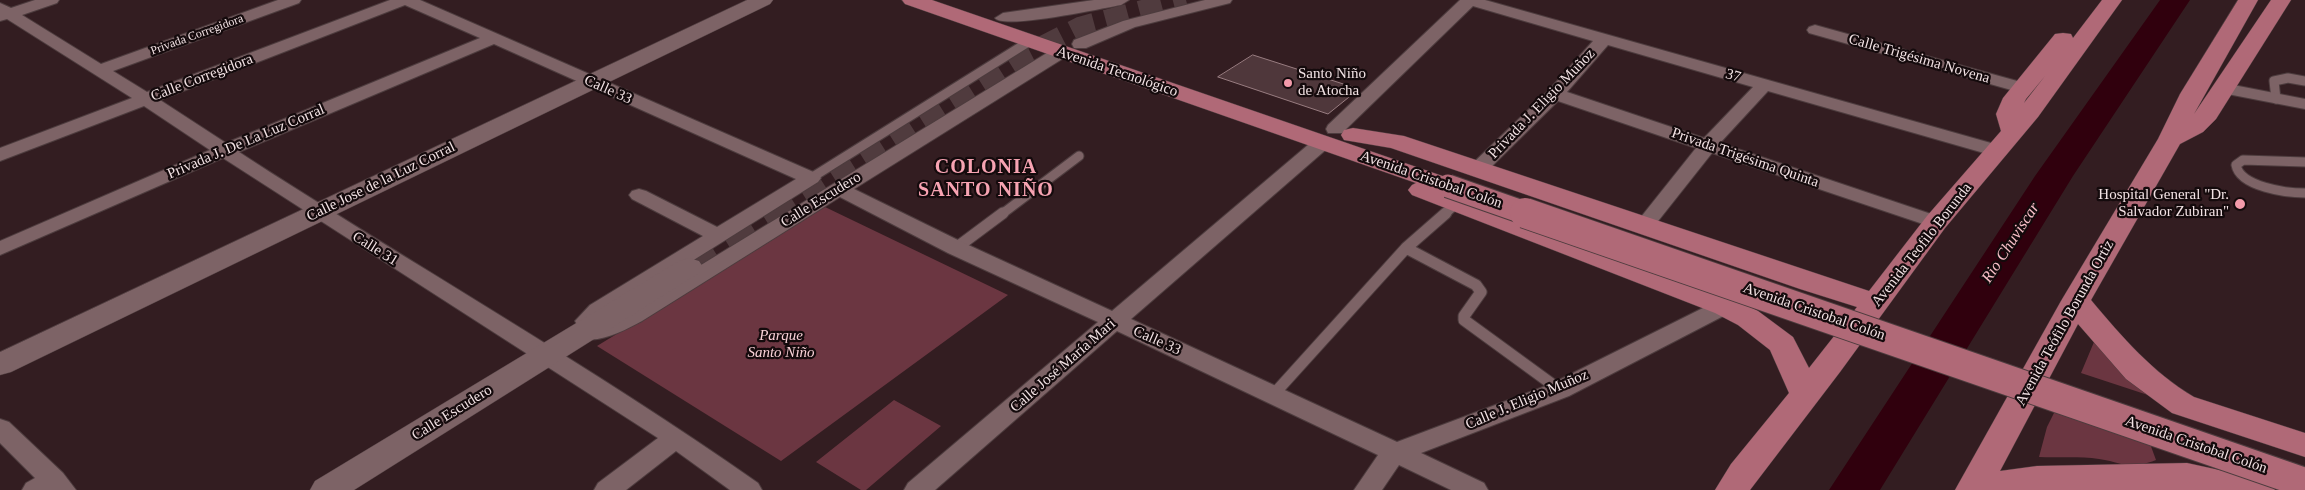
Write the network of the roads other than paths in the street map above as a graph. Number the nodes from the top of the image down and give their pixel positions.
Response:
1 (50, 0) edge
2 (294, 0) edge
3 (405, 0) edge
4 (763, 0) edge
5 (912, 0) edge
6 (950, 0) edge
7 (1121, 0) edge
8 (1224, 0) edge
9 (1470, 0) edge
10 (2093, 0) edge
11 (2112, 0) edge
12 (2248, 0) edge
13 (2275, 3) edge
14 (3, 13) edge
15 (1003, 18) junction
16 (1815, 30) dead end
17 (1605, 38) junction
18 (492, 39) junction
19 (1030, 41) junction
20 (1070, 48) junction
21 (100, 70) junction
22 (2305, 81) edge
23 (590, 82) junction
24 (1764, 85) junction
25 (2223, 88) junction
26 (1555, 94) junction
27 (146, 99) junction
28 (2276, 99) junction
29 (2305, 104) edge
30 (2016, 121) junction
31 (1336, 139) junction
32 (2170, 139) junction
33 (1707, 146) junction
34 (224, 151) junction
35 (0, 155) edge
36 (1079, 156) dead end
37 (2305, 162) edge
38 (811, 178) junction
39 (1461, 183) junction
40 (839, 190) junction
41 (2305, 193) edge
42 (639, 195) dead end
43 (317, 212) junction
44 (1936, 222) junction
45 (1644, 226) junction
46 (717, 235) junction
47 (956, 248) junction
48 (1406, 248) junction
49 (0, 249) edge
50 (689, 268) tunnel mouth
51 (2076, 301) junction
52 (1876, 303) junction
53 (1725, 306) junction
54 (1114, 322) junction
55 (576, 336) junction
56 (544, 356) junction
57 (0, 365) edge
58 (1560, 390) junction
59 (1274, 394) junction
60 (1806, 394) junction
61 (0, 428) edge
62 (676, 438) junction
63 (2305, 445) edge
64 (1394, 453) junction
65 (2305, 465) edge
66 (2171, 483) edge
67 (2305, 483) edge
68 (51, 487) edge
69 (1973, 488) edge
70 (327, 490) edge
71 (607, 490) edge
72 (749, 490) edge
73 (917, 490) edge
74 (1367, 490) edge
75 (1475, 490) edge
76 (1732, 490) edge
77 (2258, 490) edge

1 - 14 street
2 - 21 street, Privada Corregidora
3 - 18 street, Calle 33
3 - 27 street, Calle Corregidora
4 - 23 main road, Calle Jose de la Luz Corral
5 - 19 main road, Avenida Tecnológico
6 - 15 main road, Avenida Tecnológico
7 - 15 street
8 - 20 street, Calle Escudero
9 - 17 street, 37
9 - 31 street, Calle José María Mari
10 - 30 main road
11 - 30 main road, Avenida Teofilo Borunda
12 - 32 main road, Avenida Teófilo Borunda Ortiz
13 - 25 main road
14 - 21 street, Calle 31
15 - 20 main road, Avenida Tecnológico
16 - 30 street, Calle Trigésima Novena
17 - 24 street, 37
17 - 26 street, Privada J. Eligio Muñoz
18 - 23 street, Calle 33
18 - 34 street, Privada J. De La Luz Corral
19 - 20 main road, Avenida Tecnológico
19 - 38 lane
20 - 31 main road, Avenida Tecnológico
20 - 40 street, Calle Escudero
21 - 27 street, Calle 31
22 - 28 lane
23 - 38 street, Calle 33
23 - 43 main road, Calle Jose de la Luz Corral
24 - 30 street, 37
24 - 33 street
25 - 28 street
25 - 32 main road
26 - 33 street, Privada Trigésima Quinta
26 - 39 street, Privada J. Eligio Muñoz
27 - 34 street, Calle 31
27 - 35 street, Calle Corregidora
28 - 29 street
30 - 44 main road, Avenida Teofilo Borunda
31 - 39 main road
31 - 39 main road
31 - 54 street, Calle José María Mari
32 - 51 main road, Avenida Teófilo Borunda Ortiz
33 - 44 street, Privada Trigésima Quinta
33 - 45 street
34 - 43 street, Calle 31
34 - 49 street, Privada J. De La Luz Corral
36 - 47 lane
37 - 41 lane
38 - 46 street
39 - 45 main road
39 - 48 lane
39 - 53 main road
39 - 65 main road, Avenida Cristobal Colón
39 - 67 main road, Avenida Cristobal Colón, bridge
40 - 47 street, Calle 33
40 - 55 street, Calle Escudero
42 - 46 street
43 - 56 street, Calle 31
43 - 57 main road, Calle Jose de la Luz Corral
44 - 52 main road, Avenida Teofilo Borunda
45 - 52 main road
46 - 55 street
47 - 54 street, Calle 33
48 - 58 lane
48 - 59 lane
50 - 55 main road, Calle Escudero
51 - 63 main road
51 - 69 main road, Avenida Teófilo Borunda Ortiz
52 - 60 main road, Avenida Teofilo Borunda
53 - 58 street, Calle J. Eligio Muñoz
53 - 60 main road
54 - 59 street, Calle 33
54 - 73 street, Calle José María Mari
55 - 56 main road, Calle Escudero
56 - 62 street, Calle 31
56 - 70 main road, Calle Escudero
58 - 64 street, Calle J. Eligio Muñoz
59 - 64 street, Calle 33
60 - 76 main road, Avenida Teofilo Borunda
61 - 68 street
62 - 71 street
62 - 72 street, Calle 31
64 - 74 street
64 - 75 street, Calle 33
66 - 69 main road
66 - 77 main road

